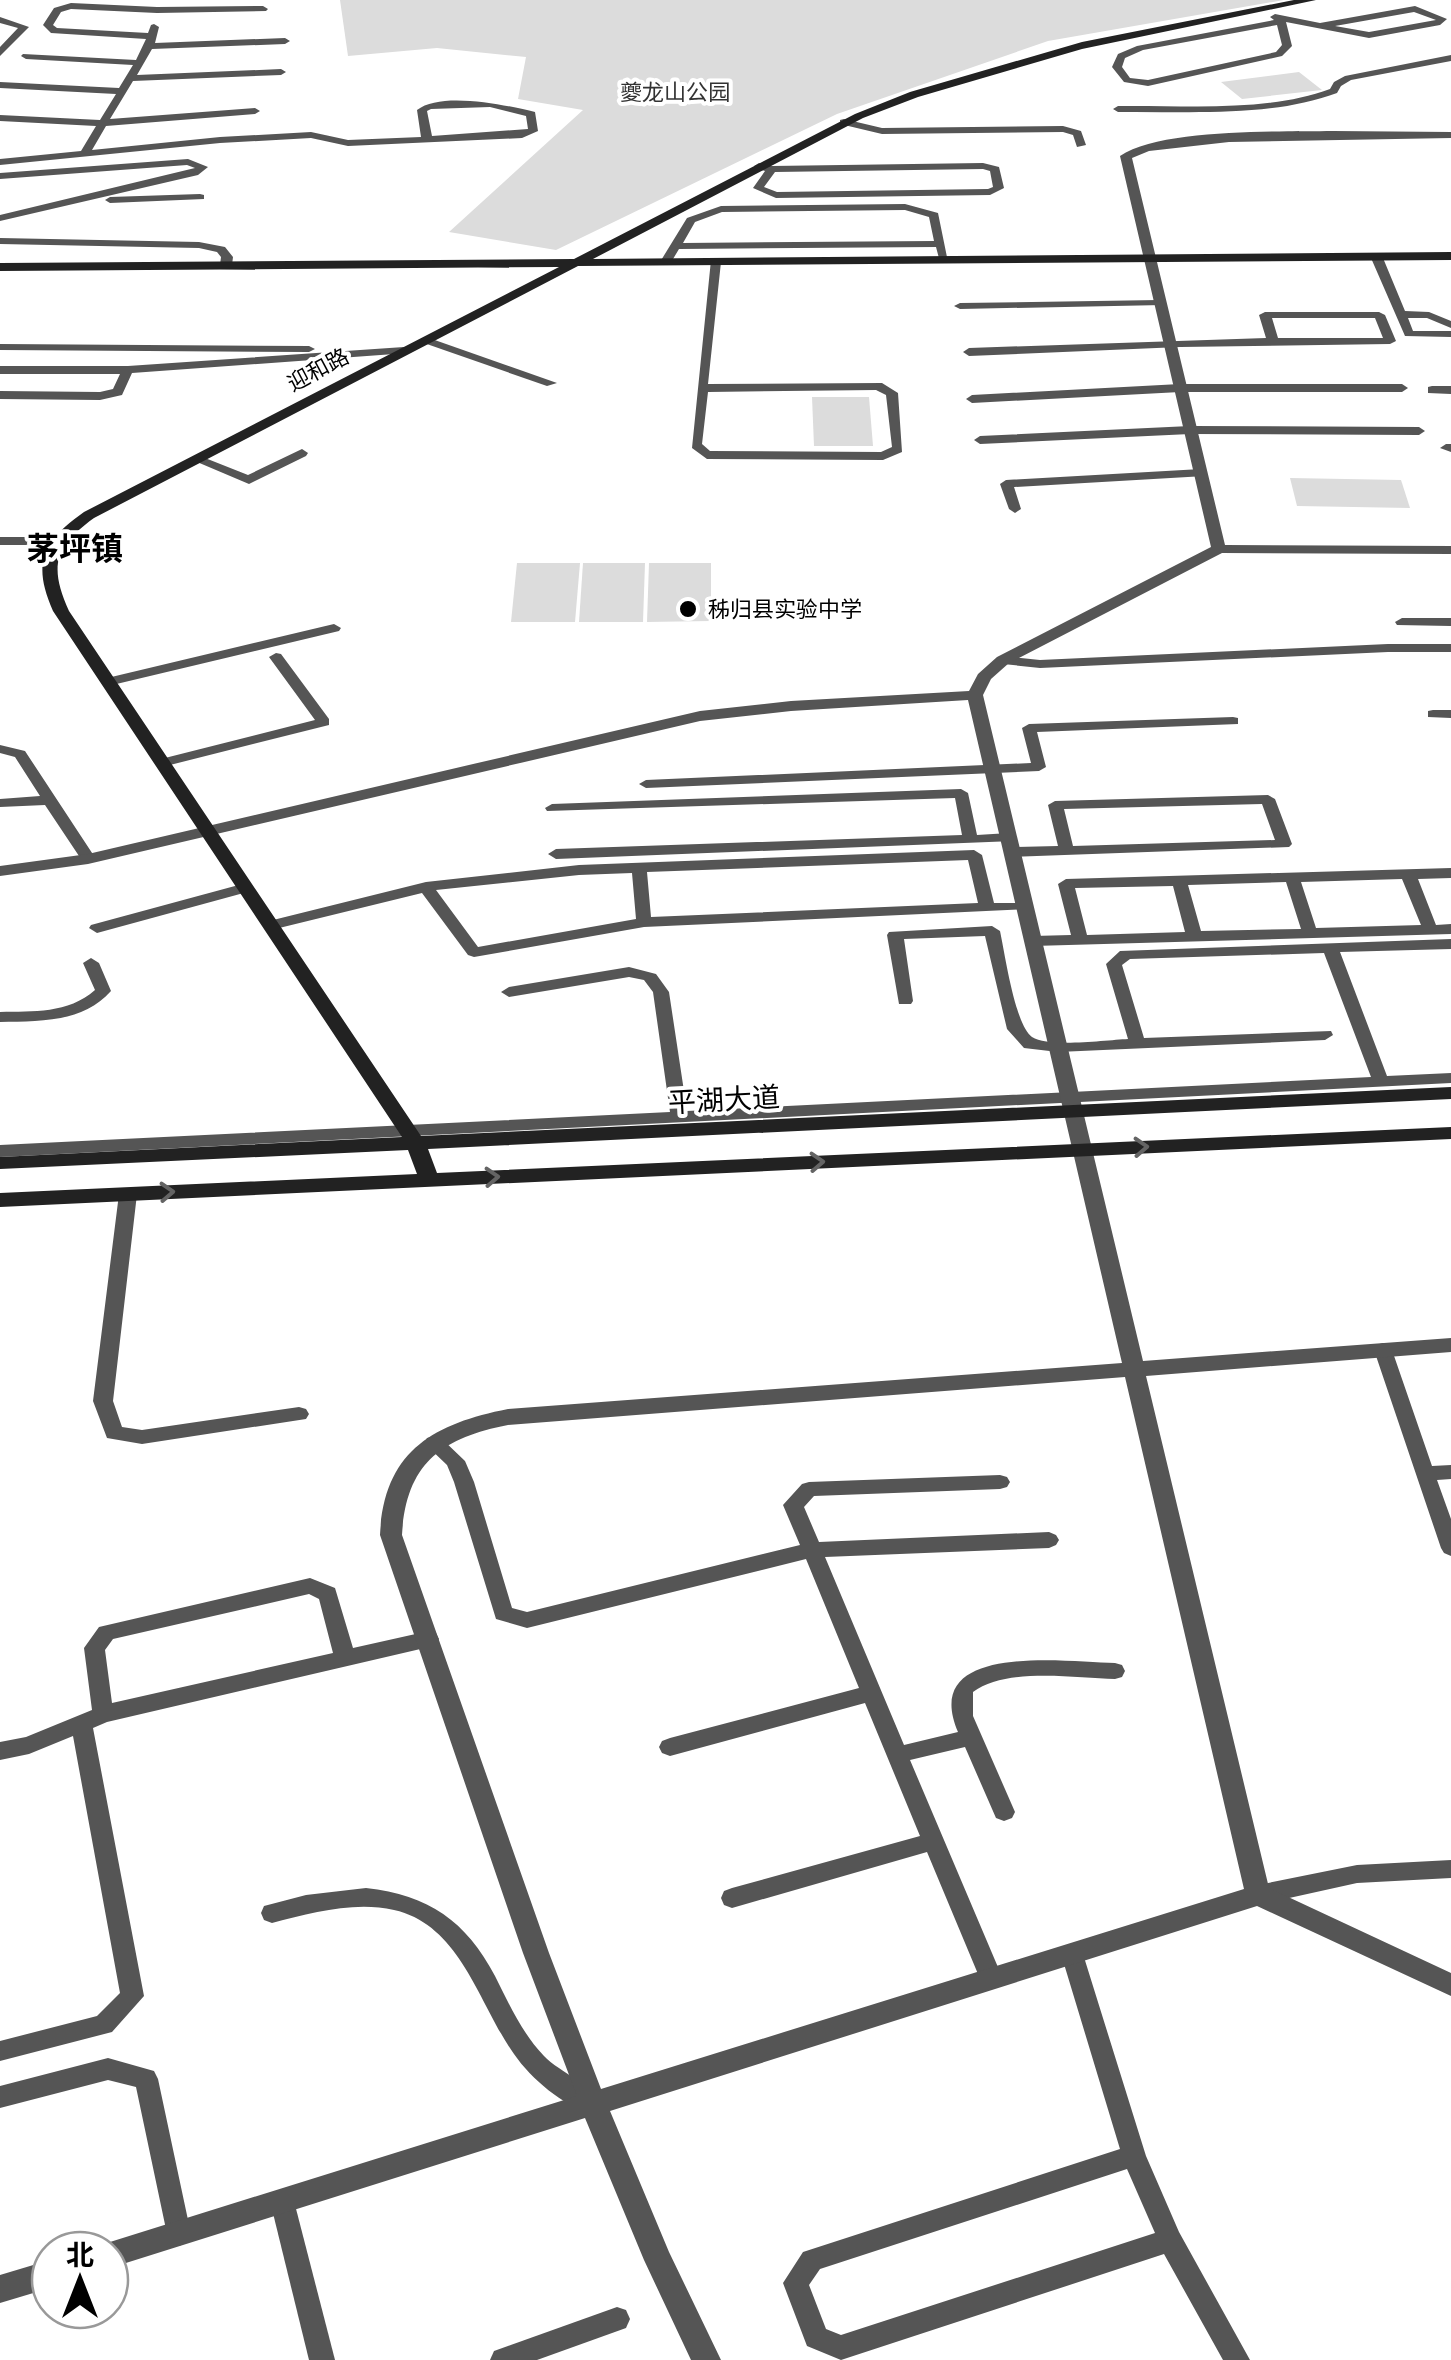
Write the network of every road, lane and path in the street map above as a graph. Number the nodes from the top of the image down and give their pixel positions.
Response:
1 (1311, 0) edge
2 (1262, 9) junction
3 (157, 10) junction
4 (263, 10) dead end
5 (0, 20) edge
6 (1281, 21) junction
7 (1318, 26) junction
8 (150, 41) junction
9 (285, 41) dead end
10 (0, 52) edge
11 (26, 56) dead end
12 (1451, 58) edge
13 (140, 62) junction
14 (281, 72) dead end
15 (130, 78) junction
16 (0, 85) edge
17 (122, 92) junction
18 (1118, 109) dead end
19 (255, 110) dead end
20 (0, 118) edge
21 (844, 122) junction
22 (104, 123) junction
23 (1451, 135) edge
24 (427, 140) junction
25 (1081, 145) dead end
26 (85, 153) junction
27 (0, 162) edge
28 (766, 167) junction
29 (0, 176) edge
30 (97, 196) junction
31 (200, 196) dead end
32 (0, 218) edge
33 (0, 241) edge
34 (940, 244) junction
35 (822, 245) junction
36 (676, 246) junction
37 (1450, 256) edge
38 (1377, 258) junction
39 (1148, 259) junction
40 (944, 260) junction
41 (823, 261) junction
42 (666, 262) junction
43 (715, 262) junction
44 (572, 263) junction
45 (226, 266) junction
46 (0, 267) edge
47 (1159, 303) junction
48 (960, 306) dead end
49 (1400, 314) junction
50 (1451, 326) edge
51 (1451, 334) edge
52 (425, 340) junction
53 (1168, 341) junction
54 (1274, 341) junction
55 (0, 347) edge
56 (404, 351) junction
57 (969, 352) dead end
58 (0, 370) edge
59 (128, 370) junction
60 (551, 383) dead end
61 (702, 388) junction
62 (1180, 388) junction
63 (1402, 388) dead end
64 (1432, 390) dead end
65 (1451, 390) edge
66 (0, 395) edge
67 (972, 399) dead end
68 (1190, 430) junction
69 (1419, 431) dead end
70 (980, 440) dead end
71 (302, 452) dead end
72 (196, 459) junction
73 (1201, 473) junction
74 (1014, 509) dead end
75 (0, 541) edge
76 (58, 541) junction
77 (1220, 549) junction
78 (1451, 550) edge
79 (1402, 622) dead end
80 (1451, 622) edge
81 (334, 628) dead end
82 (1451, 648) edge
83 (276, 656) dead end
84 (1003, 660) junction
85 (108, 682) junction
86 (975, 696) junction
87 (1434, 714) dead end
88 (1451, 714) edge
89 (1233, 721) dead end
90 (0, 749) edge
91 (162, 763) junction
92 (992, 769) junction
93 (646, 784) dead end
94 (50, 800) junction
95 (0, 803) edge
96 (552, 808) dead end
97 (208, 830) junction
98 (971, 840) junction
99 (1010, 845) junction
100 (1067, 850) junction
101 (556, 854) dead end
102 (88, 858) junction
103 (639, 868) junction
104 (0, 871) edge
105 (1451, 873) edge
106 (1408, 874) junction
107 (1292, 877) junction
108 (1178, 880) junction
109 (426, 887) junction
110 (246, 888) junction
111 (1024, 906) junction
112 (986, 907) junction
113 (644, 922) junction
114 (271, 925) junction
115 (97, 928) dead end
116 (1430, 929) junction
117 (1451, 929) edge
118 (1310, 933) junction
119 (1194, 936) junction
120 (1080, 940) junction
121 (1033, 941) junction
122 (1451, 944) edge
123 (1330, 948) junction
124 (91, 963) dead end
125 (509, 992) dead end
126 (905, 1000) dead end
127 (0, 1016) edge
128 (1325, 1034) dead end
129 (1137, 1043) junction
130 (1058, 1047) junction
131 (1451, 1078) edge
132 (1381, 1082) junction
133 (1451, 1092) edge
134 (1072, 1105) junction
135 (679, 1118) junction
136 (1451, 1133) edge
137 (413, 1137) junction
138 (1082, 1150) junction
139 (0, 1151) edge
140 (0, 1163) edge
141 (430, 1180) junction
142 (128, 1194) junction
143 (0, 1200) edge
144 (1451, 1345) edge
145 (1383, 1350) junction
146 (1134, 1369) junction
147 (299, 1414) dead end
148 (434, 1443) junction
149 (1451, 1472) edge
150 (1425, 1473) junction
151 (1000, 1482) dead end
152 (1049, 1540) dead end
153 (1451, 1548) edge
154 (812, 1550) junction
155 (428, 1639) junction
156 (345, 1658) junction
157 (1114, 1671) dead end
158 (872, 1692) junction
159 (92, 1719) junction
160 (971, 1737) junction
161 (670, 1747) dead end
162 (0, 1751) edge
163 (897, 1755) junction
164 (1004, 1812) dead end
165 (934, 1842) junction
166 (1451, 1869) edge
167 (1258, 1895) junction
168 (732, 1898) dead end
169 (272, 1913) dead end
170 (1072, 1954) junction
171 (991, 1979) junction
172 (1451, 1984) edge
173 (0, 2051) edge
174 (0, 2097) edge
175 (592, 2104) junction
176 (1134, 2156) junction
177 (282, 2201) junction
178 (179, 2234) junction
179 (1170, 2240) junction
180 (130, 2249) edge
181 (30, 2280) edge
182 (0, 2290) edge
183 (616, 2319) dead end
184 (322, 2360) edge
185 (504, 2360) edge
186 (706, 2360) edge
187 (1238, 2360) edge

1 - 2 main road, 迎和路
2 - 6 lane
2 - 21 main road, 迎和路
3 - 4 lane
3 - 8 lane
3 - 8 lane
5 - 10 lane
6 - 6 lane
6 - 7 lane
7 - 7 lane
8 - 9 lane
8 - 13 lane
11 - 13 lane
12 - 18 lane
13 - 15 lane
14 - 15 lane
15 - 17 lane
16 - 17 lane
17 - 22 lane
19 - 22 lane
20 - 22 lane
21 - 25 lane
21 - 28 main road, 迎和路
22 - 26 lane
23 - 39 street
24 - 24 lane
24 - 26 lane
26 - 27 lane
28 - 28 lane
28 - 44 main road, 迎和路
29 - 30 lane
30 - 31 lane
30 - 32 lane
33 - 45 lane
34 - 35 lane
34 - 36 lane
34 - 40 lane
35 - 36 lane
35 - 41 lane
36 - 42 lane
37 - 38 main road
38 - 39 main road
38 - 49 lane
39 - 40 main road
39 - 47 street
40 - 41 main road
41 - 43 main road
42 - 43 main road
42 - 44 main road
43 - 61 lane
44 - 45 main road
44 - 52 main road, 迎和路
45 - 46 main road
47 - 48 lane
47 - 53 street
49 - 50 lane
49 - 51 lane
52 - 56 main road, 迎和路
52 - 60 lane
53 - 54 lane
53 - 57 lane
53 - 62 street
54 - 54 lane
55 - 56 lane
56 - 59 lane
56 - 72 main road, 迎和路
58 - 59 lane
59 - 66 lane
61 - 61 lane
62 - 63 lane
62 - 67 lane
62 - 68 street
64 - 65 lane
68 - 69 lane
68 - 70 lane
68 - 73 street
71 - 72 lane
72 - 76 main road, 迎和路
73 - 74 lane
73 - 77 street
75 - 76 street
76 - 85 main road
77 - 78 street
77 - 84 street
79 - 80 lane
81 - 85 lane
82 - 84 lane
83 - 91 lane
84 - 86 street
85 - 91 main road
86 - 92 street
86 - 97 street
87 - 88 lane
89 - 92 lane
90 - 94 lane
91 - 97 main road
92 - 93 lane
92 - 99 street
94 - 95 lane
94 - 102 lane
96 - 98 lane
97 - 102 street
97 - 110 main road
98 - 99 lane
98 - 101 lane
99 - 100 lane
99 - 111 street
100 - 100 lane
102 - 104 street
103 - 109 lane
103 - 112 lane
103 - 113 lane
105 - 106 lane
106 - 107 lane
106 - 116 lane
107 - 108 lane
107 - 118 lane
108 - 119 lane
108 - 120 lane
109 - 113 lane
109 - 114 lane
110 - 114 main road
110 - 115 lane
111 - 112 lane
111 - 121 street
112 - 113 lane
114 - 137 main road
116 - 117 lane
116 - 118 lane
118 - 119 lane
119 - 120 lane
120 - 121 lane
121 - 130 street
122 - 123 lane
123 - 129 lane
123 - 132 lane
124 - 127 lane
125 - 135 lane
126 - 130 lane
128 - 129 lane
129 - 130 lane
130 - 134 street
131 - 132 lane
132 - 134 lane
133 - 134 main road, 平湖大道
134 - 135 lane
134 - 137 main road, 平湖大道
134 - 138 street
135 - 137 lane
138 -> 136 main road
137 - 139 lane
137 - 140 main road, 平湖大道
137 - 141 main road
141 -> 138 main road
138 - 146 street
142 -> 141 main road
142 - 143 main road
142 - 147 lane
144 - 145 street
145 - 146 street
145 - 150 lane
146 - 148 street
146 - 167 street
148 - 154 lane
148 - 155 street
149 - 150 lane
150 - 153 lane
151 - 154 lane
152 - 154 lane
154 - 158 lane
155 - 156 lane
155 - 175 street
156 - 159 lane
156 - 159 lane
157 - 160 lane
158 - 161 lane
158 - 163 lane
159 - 162 lane
159 - 173 lane
160 - 163 lane
160 - 164 lane
163 - 165 lane
165 - 168 lane
165 - 171 lane
166 - 167 lane
167 - 170 street
167 - 172 street
169 - 175 lane
170 - 171 street
170 - 176 lane
171 - 175 street
174 - 178 lane
175 - 177 street
175 - 186 street
176 - 179 lane
176 - 179 lane
177 - 178 street
177 - 184 lane
178 - 180 street
179 - 187 lane
181 - 182 street
183 - 185 lane

